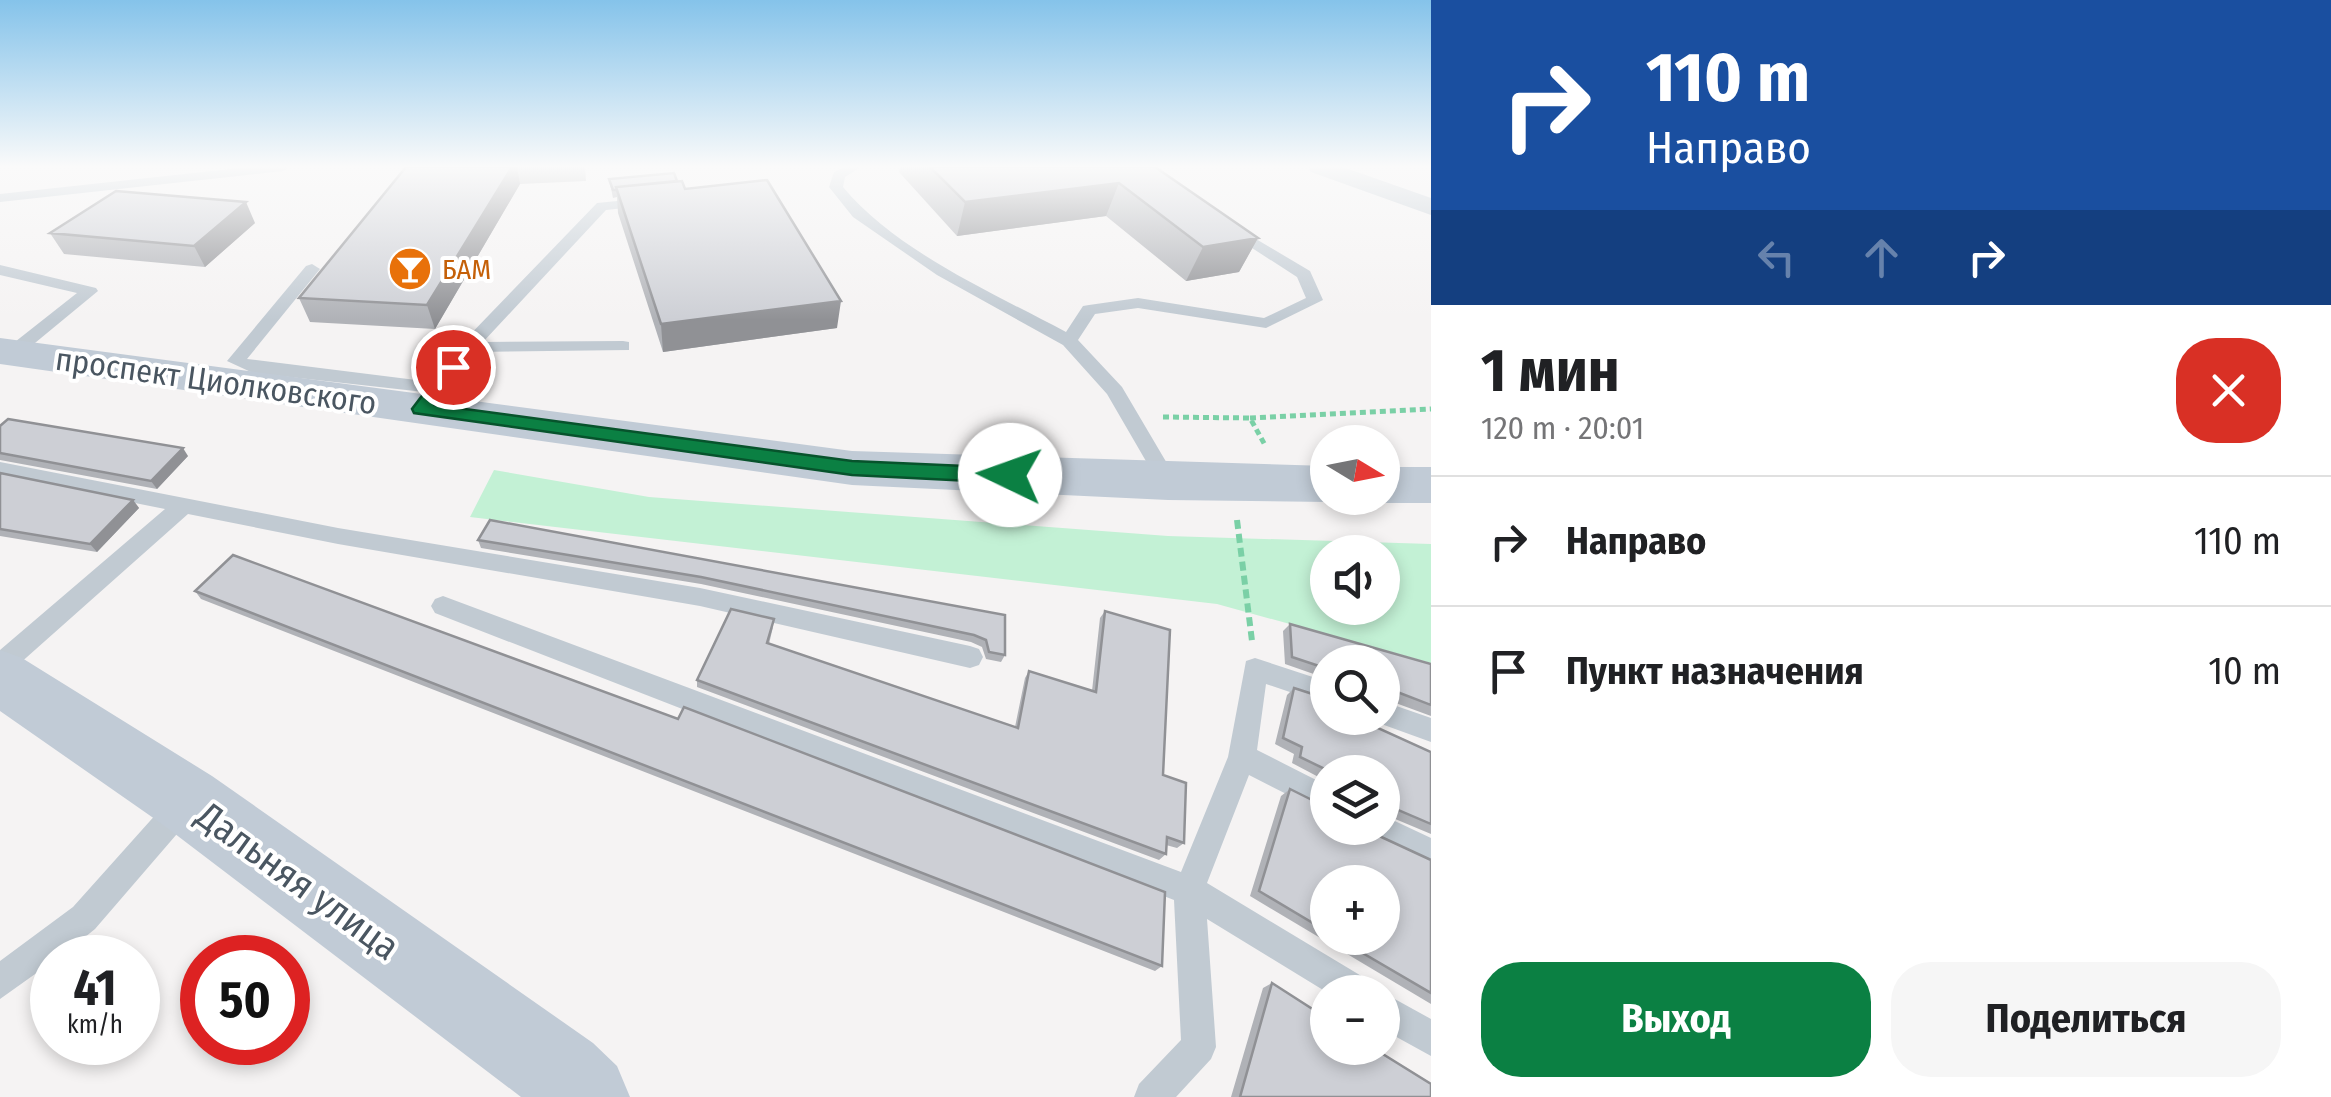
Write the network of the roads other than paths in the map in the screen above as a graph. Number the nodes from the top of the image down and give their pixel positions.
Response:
1 (590, 218) edge
2 (864, 218) edge
3 (1219, 220) edge
4 (0, 270) edge
5 (312, 270) dead end
6 (1069, 341) junction
7 (624, 346) dead end
8 (468, 347) junction
9 (6, 352) edge
10 (429, 398) junction
11 (0, 470) edge
12 (1168, 482) junction
13 (1310, 484) edge
14 (1400, 485) edge
15 (1431, 485) edge
16 (186, 504) junction
17 (443, 606) dead end
18 (970, 656) dead end
19 (0, 665) edge
20 (0, 677) edge
21 (1310, 688) edge
22 (1400, 719) edge
23 (1431, 730) edge
24 (1242, 757) junction
25 (1310, 792) edge
26 (188, 800) junction
27 (1400, 838) edge
28 (1431, 854) edge
29 (1189, 890) junction
30 (1328, 975) edge
31 (0, 982) edge
32 (1400, 1020) edge
33 (1431, 1039) edge
34 (586, 1097) edge
35 (1152, 1097) edge

1 - 8 lane
2 - 6 lane
3 - 6 lane
4 - 9 lane
5 - 10 lane
6 - 12 lane
7 - 8 lane
8 - 10 lane
9 - 10 main road, проспект Циолковского
10 - 12 main road, проспект Циолковского
11 - 16 lane
12 - 13 main road, проспект Циолковского
14 - 15 main road
16 - 18 lane
16 - 19 lane
17 - 29 lane
20 - 26 main road, Дальняя улица
21 - 24 lane
22 - 23 lane
24 - 25 lane
24 - 29 lane
26 - 31 lane
26 - 34 main road, Дальняя улица
27 - 28 lane
29 - 30 lane
29 - 35 lane
32 - 33 lane

